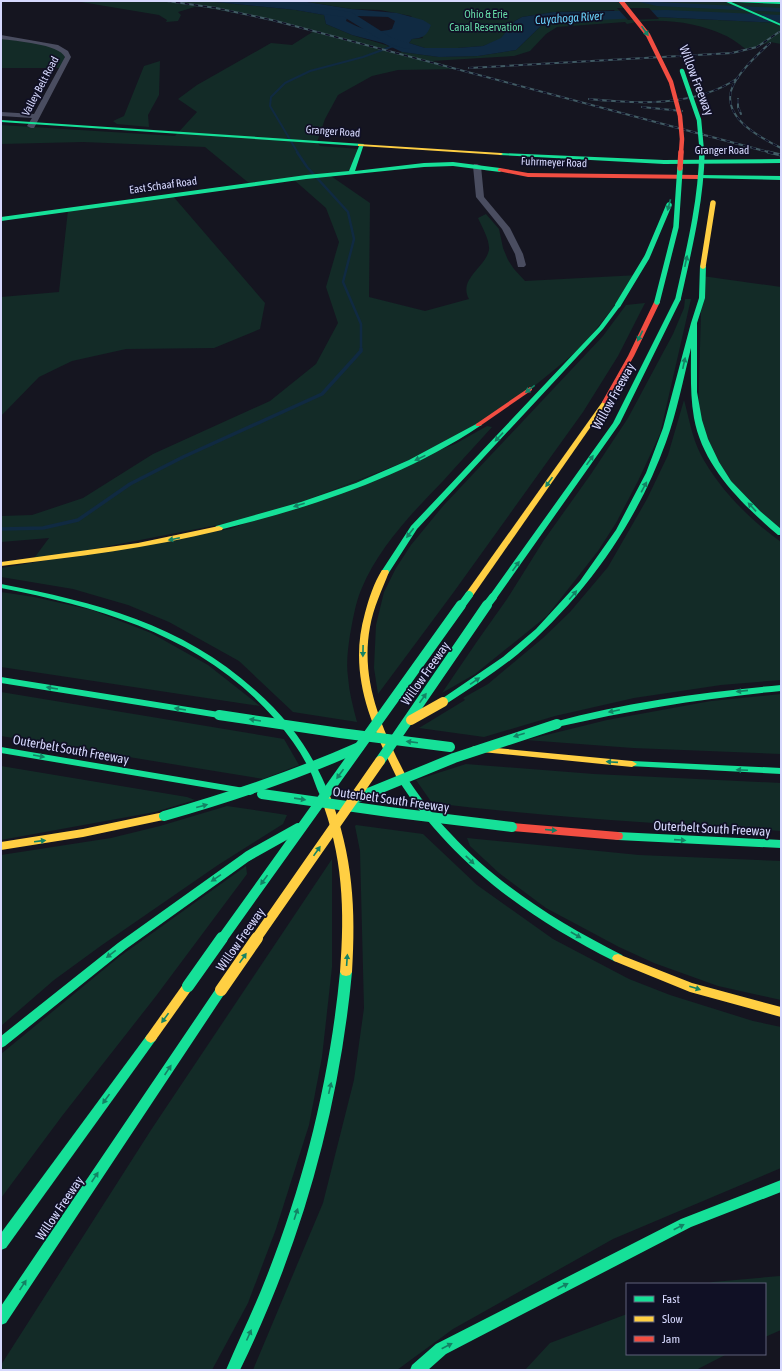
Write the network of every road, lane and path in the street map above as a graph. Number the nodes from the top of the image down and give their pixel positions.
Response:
1 (621, 1) edge
2 (726, 1) edge
3 (735, 1) edge
4 (755, 1) edge
5 (781, 4) edge
6 (781, 25) edge
7 (1, 37) edge
8 (679, 64) dead end
9 (1, 114) edge
10 (1, 121) edge
11 (33, 122) junction
12 (1, 125) edge
13 (700, 125) junction
14 (682, 139) junction
15 (361, 147) junction
16 (781, 161) edge
17 (477, 166) junction
18 (352, 171) junction
19 (328, 174) joint
20 (781, 178) edge
21 (1, 219) edge
22 (521, 265) dead end
23 (694, 323) junction
24 (582, 347) junction
25 (781, 533) edge
26 (1, 564) edge
27 (1, 586) edge
28 (1, 680) edge
29 (781, 688) edge
30 (1, 750) edge
31 (781, 771) edge
32 (781, 844) edge
33 (1, 846) edge
34 (781, 1012) edge
35 (1, 1043) edge
36 (781, 1186) edge
37 (27, 1207) junction
38 (1, 1238) edge
39 (1, 1244) edge
40 (1, 1318) edge
41 (233, 1370) edge
42 (417, 1370) edge

1 -> 14 main road, Willow Freeway, bridge
2 - 6 main road
3 - 4 main road
4 - 5 main road
7 - 11 street, Valley Belt Road
8 - 13 main road, Willow Freeway, bridge
9 - 11 street, Granger Road
10 - 11 main road, Granger Road
11 - 12 main road, Granger Road
11 - 15 main road, Granger Road
13 - 23 main road, bridge
40 -> 13 main road, Willow Freeway, bridge
14 -> 24 main road, bridge
14 -> 37 main road, Willow Freeway, bridge
15 - 16 main road, Granger Road
15 - 18 main road
17 - 18 main road, Fuhrmeyer Road
17 - 20 main road, Fuhrmeyer Road
17 - 22 street
18 - 19 main road, Fuhrmeyer Road
19 - 21 main road, East Schaaf Road
25 -> 23 main road
33 -> 23 main road, bridge
24 -> 26 main road
24 -> 34 main road
41 -> 27 main road
31 -> 28 main road, bridge
29 -> 35 main road, bridge
30 -> 32 main road, Outerbelt South Freeway, bridge
42 -> 36 main road
37 - 38 main road
37 - 39 main road, Willow Freeway

